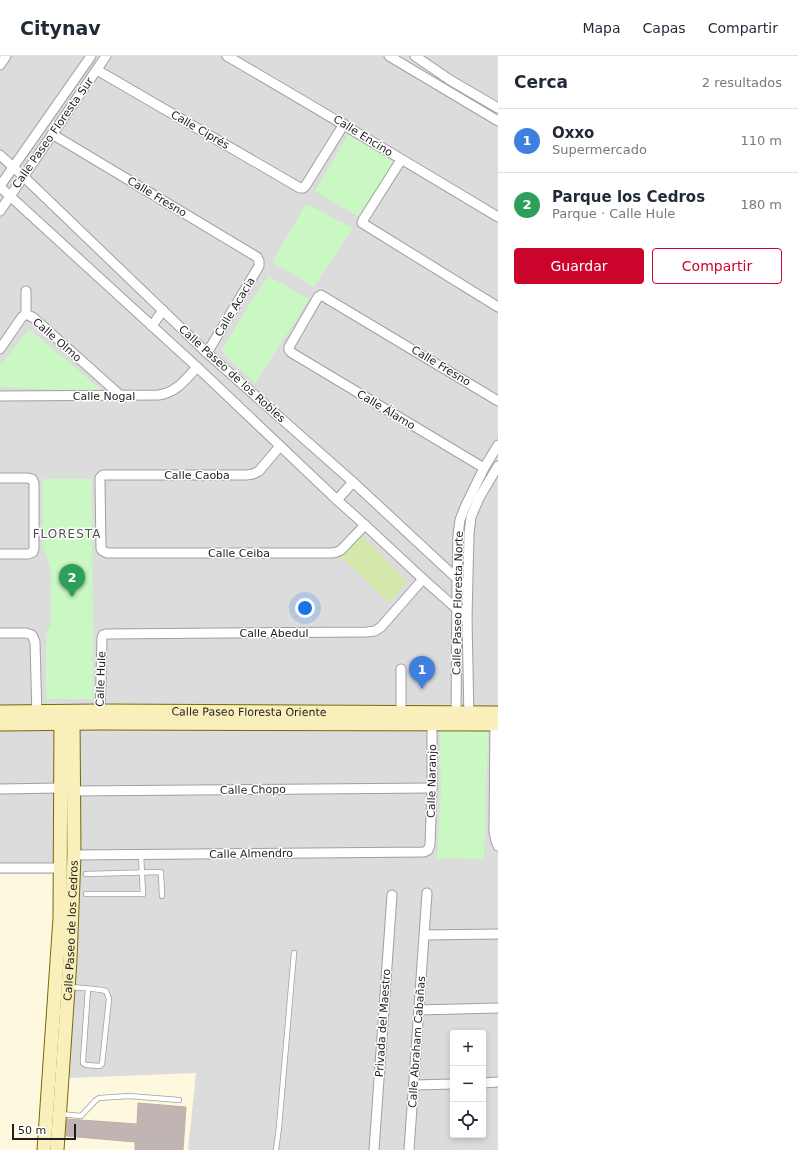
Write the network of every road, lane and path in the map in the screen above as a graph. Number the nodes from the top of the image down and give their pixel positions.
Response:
1 (6, 56) edge
2 (90, 56) edge
3 (106, 56) edge
4 (227, 56) edge
5 (415, 56) edge
6 (391, 57) edge
7 (0, 65) edge
8 (97, 70) junction
9 (450, 80) junction
10 (444, 89) junction
11 (498, 108) edge
12 (498, 121) edge
13 (344, 124) junction
14 (52, 134) junction
15 (0, 155) edge
16 (401, 160) junction
17 (13, 168) junction
18 (23, 176) junction
19 (0, 186) edge
20 (10, 196) junction
21 (0, 211) edge
22 (498, 217) edge
23 (260, 261) joint
24 (26, 291) dead end
25 (498, 307) edge
26 (163, 310) junction
27 (26, 314) junction
28 (152, 326) junction
29 (0, 349) edge
30 (290, 350) joint
31 (207, 353) junction
32 (197, 367) junction
33 (0, 396) edge
34 (120, 396) junction
35 (498, 401) edge
36 (498, 445) edge
37 (280, 446) junction
38 (498, 466) edge
39 (484, 468) junction
40 (0, 478) edge
41 (353, 482) junction
42 (337, 500) junction
43 (366, 525) junction
44 (102, 551) joint
45 (0, 554) edge
46 (457, 578) junction
47 (423, 579) junction
48 (468, 588) junction
49 (457, 608) junction
50 (468, 618) junction
51 (0, 633) edge
52 (103, 635) joint
53 (401, 669) dead end
54 (0, 712) edge
55 (401, 712) junction
56 (100, 717) junction
57 (224, 717) junction
58 (37, 718) junction
59 (67, 718) junction
60 (432, 718) junction
61 (463, 718) junction
62 (496, 719) edge
63 (0, 724) edge
64 (60, 788) junction
65 (432, 788) junction
66 (0, 789) edge
67 (73, 792) junction
68 (496, 801) edge
69 (67, 821) junction
70 (498, 846) edge
71 (428, 850) joint
72 (74, 855) junction
73 (141, 855) junction
74 (0, 868) edge
75 (61, 868) junction
76 (142, 873) junction
77 (86, 874) dead end
78 (428, 893) dead end
79 (86, 894) dead end
80 (392, 895) dead end
81 (162, 896) dead end
82 (498, 934) edge
83 (424, 935) junction
84 (294, 953) dead end
85 (68, 987) junction
86 (88, 989) junction
87 (498, 1008) edge
88 (419, 1010) junction
89 (498, 1082) edge
90 (486, 1083) edge
91 (450, 1084) edge
92 (414, 1085) junction
93 (55, 1092) junction
94 (179, 1100) dead end
95 (53, 1114) junction
96 (44, 1150) edge
97 (57, 1150) edge
98 (276, 1150) edge
99 (374, 1150) edge
100 (409, 1150) edge

1 - 7 street
2 - 17 street, Calle Paseo Floresta Sur
3 - 8 street, Calle Paseo Floresta Sur
4 - 13 street, Calle Encino
5 - 9 street
6 - 10 street
8 - 13 street, Calle Ciprés
8 - 14 street, Calle Paseo Floresta Sur
9 - 10 street
9 - 11 street
10 - 12 street
13 - 16 street, Calle Encino
14 - 18 street, Calle Paseo Floresta Sur
14 - 23 street, Calle Fresno
15 - 17 street, Calle Paseo de los Robles
16 - 22 street, Calle Encino
16 - 25 street
17 - 18 street, Calle Paseo de los Robles
17 - 19 street, Calle Paseo Floresta Sur
18 - 20 street, Calle Paseo Floresta Sur
18 - 26 street, Calle Paseo de los Robles
19 - 20 street, Calle Paseo de los Robles
20 - 21 street, Calle Paseo Floresta Sur
20 - 28 street, Calle Paseo de los Robles
23 - 31 street, Calle Acacia
24 - 27 street
26 - 28 street
26 - 31 street, Calle Paseo de los Robles
27 - 29 street, Calle Olmo
27 - 34 street, Calle Olmo
28 - 32 street, Calle Paseo de los Robles
30 - 35 street, Calle Fresno
30 - 39 street, Calle Álamo
31 - 41 street, Calle Paseo de los Robles
32 - 34 street, Calle Nogal
32 - 37 street, Calle Paseo de los Robles
33 - 34 street, Calle Nogal
36 - 39 street, Calle Paseo Floresta Norte
37 - 42 street, Calle Paseo de los Robles
37 - 44 street, Calle Caoba
38 - 48 street, Calle Paseo Floresta Norte
39 - 46 street, Calle Paseo Floresta Norte
40 - 45 street
41 - 42 street
41 - 46 street, Calle Paseo de los Robles
42 - 43 street, Calle Paseo de los Robles
43 - 44 street, Calle Ceiba
43 - 47 street, Calle Paseo de los Robles
46 - 48 street, Calle Paseo de los Robles
46 - 49 street, Calle Paseo Floresta Norte
47 - 49 street, Calle Paseo de los Robles
47 - 52 street, Calle Abedul
48 - 50 street, Calle Paseo Floresta Norte
49 - 50 street, Calle Paseo de los Robles
49 - 61 street, Calle Paseo Floresta Norte
50 - 61 street, Calle Paseo Floresta Norte
51 - 58 street
52 - 56 street, Calle Hule
53 - 55 street
54 - 58 main road, Calle Paseo Floresta Oriente
55 - 57 main road, Calle Paseo Floresta Oriente
55 - 60 main road, Calle Paseo Floresta Oriente
56 - 57 main road, Calle Paseo Floresta Oriente
56 - 59 main road, Calle Paseo Floresta Oriente
57 - 60 main road, Calle Paseo Floresta Oriente
58 - 59 main road, Calle Paseo Floresta Oriente
58 - 63 main road, Calle Paseo Floresta Oriente
59 - 64 main road, Calle Paseo de los Cedros
59 - 67 main road, Calle Paseo de los Cedros
60 - 61 main road, Calle Paseo Floresta Oriente
60 - 65 street, Calle Naranjo
61 - 62 main road, Calle Paseo Floresta Oriente
62 - 68 street
64 - 66 street
64 - 69 main road, Calle Paseo de los Cedros
65 - 67 street, Calle Chopo
65 - 71 street, Calle Naranjo
67 - 69 main road, Calle Paseo de los Cedros
68 - 70 street
69 - 72 main road, Calle Paseo de los Cedros
69 - 75 main road, Calle Paseo de los Cedros
71 - 73 street, Calle Almendro
72 - 73 street, Calle Almendro
72 - 85 main road, Calle Paseo de los Cedros
73 - 76 lane
74 - 75 street
75 - 93 main road, Calle Paseo de los Cedros
76 - 77 lane
76 - 79 lane
76 - 81 lane
78 - 83 street, Calle Abraham Cabañas
80 - 99 street, Privada del Maestro
82 - 83 street
83 - 88 street, Calle Abraham Cabañas
84 - 98 lane
85 - 86 lane
85 - 93 main road, Calle Paseo de los Cedros
86 - 86 lane
87 - 88 street
88 - 92 street, Calle Abraham Cabañas
89 - 90 street
91 - 92 street
92 - 100 street, Calle Abraham Cabañas
93 - 95 main road, Calle Paseo de los Cedros
94 - 95 lane
95 - 96 main road, Calle Paseo de los Cedros
95 - 97 main road, Calle Paseo de los Cedros

